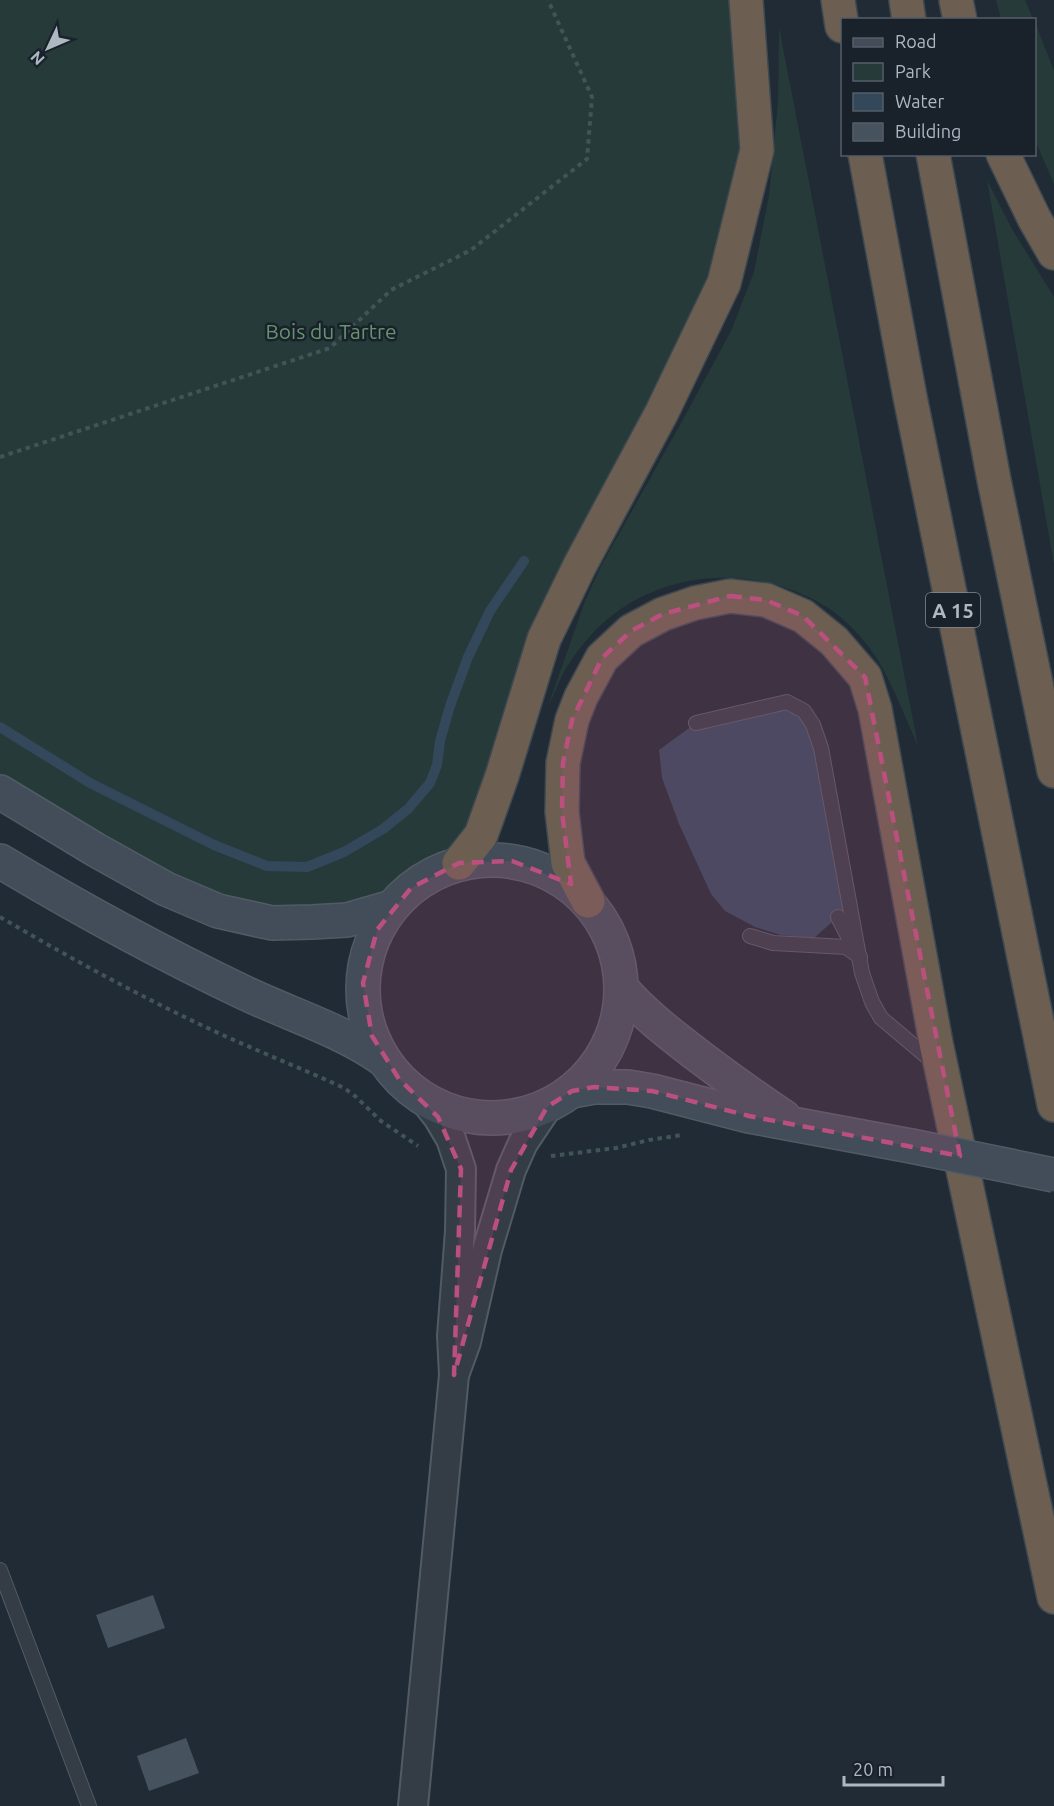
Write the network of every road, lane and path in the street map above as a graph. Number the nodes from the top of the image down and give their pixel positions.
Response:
1 (548, 0) edge
2 (746, 0) edge
3 (838, 0) edge
4 (906, 0) edge
5 (956, 0) edge
6 (841, 18) edge
7 (909, 18) edge
8 (960, 18) edge
9 (866, 156) edge
10 (933, 156) edge
11 (1004, 156) edge
12 (1054, 253) edge
13 (0, 457) edge
14 (696, 723) dead end
15 (1054, 771) edge
16 (0, 792) edge
17 (0, 861) edge
18 (459, 863) junction
19 (588, 901) junction
20 (392, 907) junction
21 (838, 917) dead end
22 (750, 936) dead end
23 (860, 957) junction
24 (622, 990) junction
25 (384, 1060) junction
26 (942, 1071) junction
27 (423, 1098) junction
28 (559, 1099) junction
29 (1054, 1105) edge
30 (798, 1126) junction
31 (1054, 1175) edge
32 (454, 1375) junction
33 (0, 1570) edge
34 (1054, 1597) edge
35 (89, 1806) edge
36 (413, 1806) edge

1 - 13 path
2 - 18 highway
3 - 6 highway
4 - 7 highway
5 - 8 highway
9 - 29 highway, A 15
10 - 15 highway
11 - 12 highway
14 - 23 lane
16 - 20 main road
17 - 25 main road
18 - 19 main road
18 - 20 main road
19 - 24 main road
19 - 26 highway
20 - 25 main road
21 - 23 lane
22 - 23 lane
23 - 26 lane
24 - 28 main road
24 - 30 main road
25 - 27 main road
26 - 34 highway
27 - 28 main road
27 - 32 street
28 - 30 main road
28 - 32 street
30 - 31 main road, bridge
32 - 36 street
33 - 35 lane

